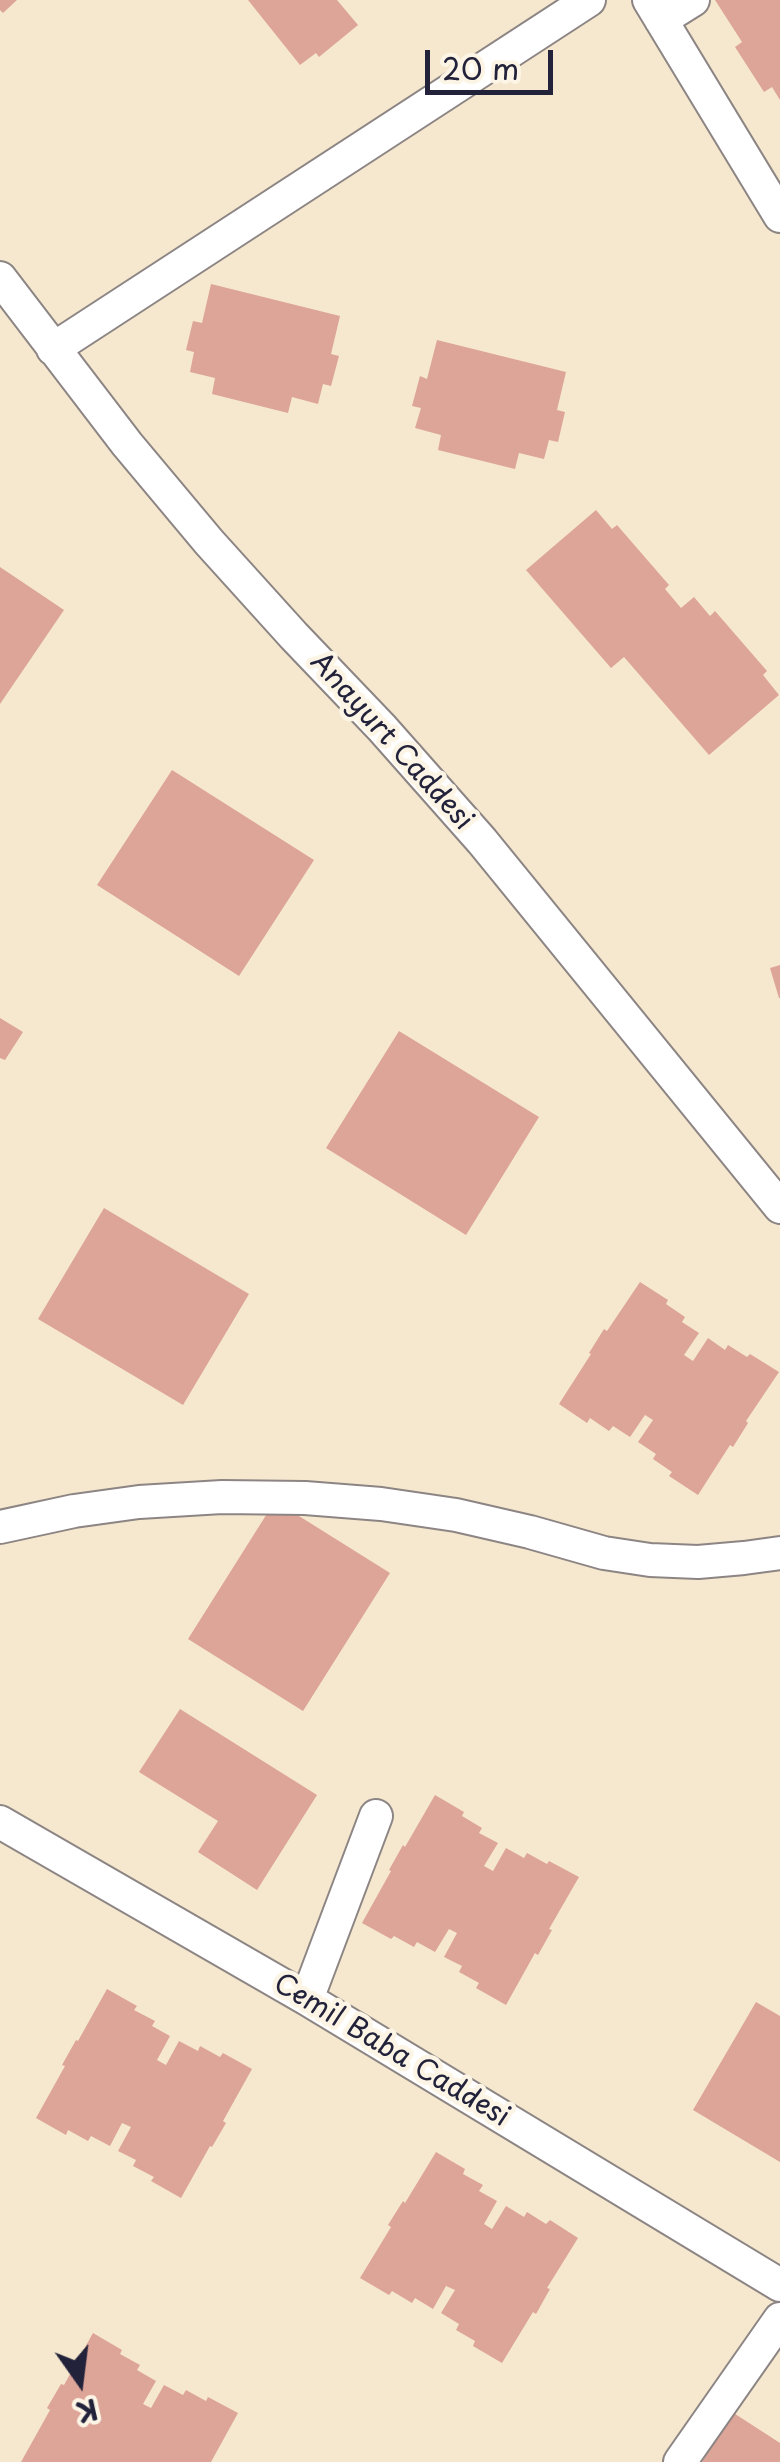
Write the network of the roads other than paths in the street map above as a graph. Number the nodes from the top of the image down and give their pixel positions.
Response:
1 (589, 0) edge
2 (693, 0) edge
3 (655, 10) edge
4 (780, 216) edge
5 (0, 278) edge
6 (53, 349) junction
7 (768, 1174) edge
8 (780, 1206) edge
9 (0, 1528) edge
10 (780, 1552) edge
11 (376, 1816) dead end
12 (0, 1822) edge
13 (307, 1999) junction
14 (780, 2285) edge
15 (780, 2319) edge
16 (680, 2462) edge

1 - 6 street
2 - 3 street
3 - 4 street
5 - 6 street, Anayurt Caddesi
6 - 7 street, Anayurt Caddesi
7 - 8 street, Anayurt Caddesi
9 - 10 street
11 - 13 street
12 - 13 street, Cemil Baba Caddesi
13 - 14 street, Cemil Baba Caddesi
15 - 16 street

